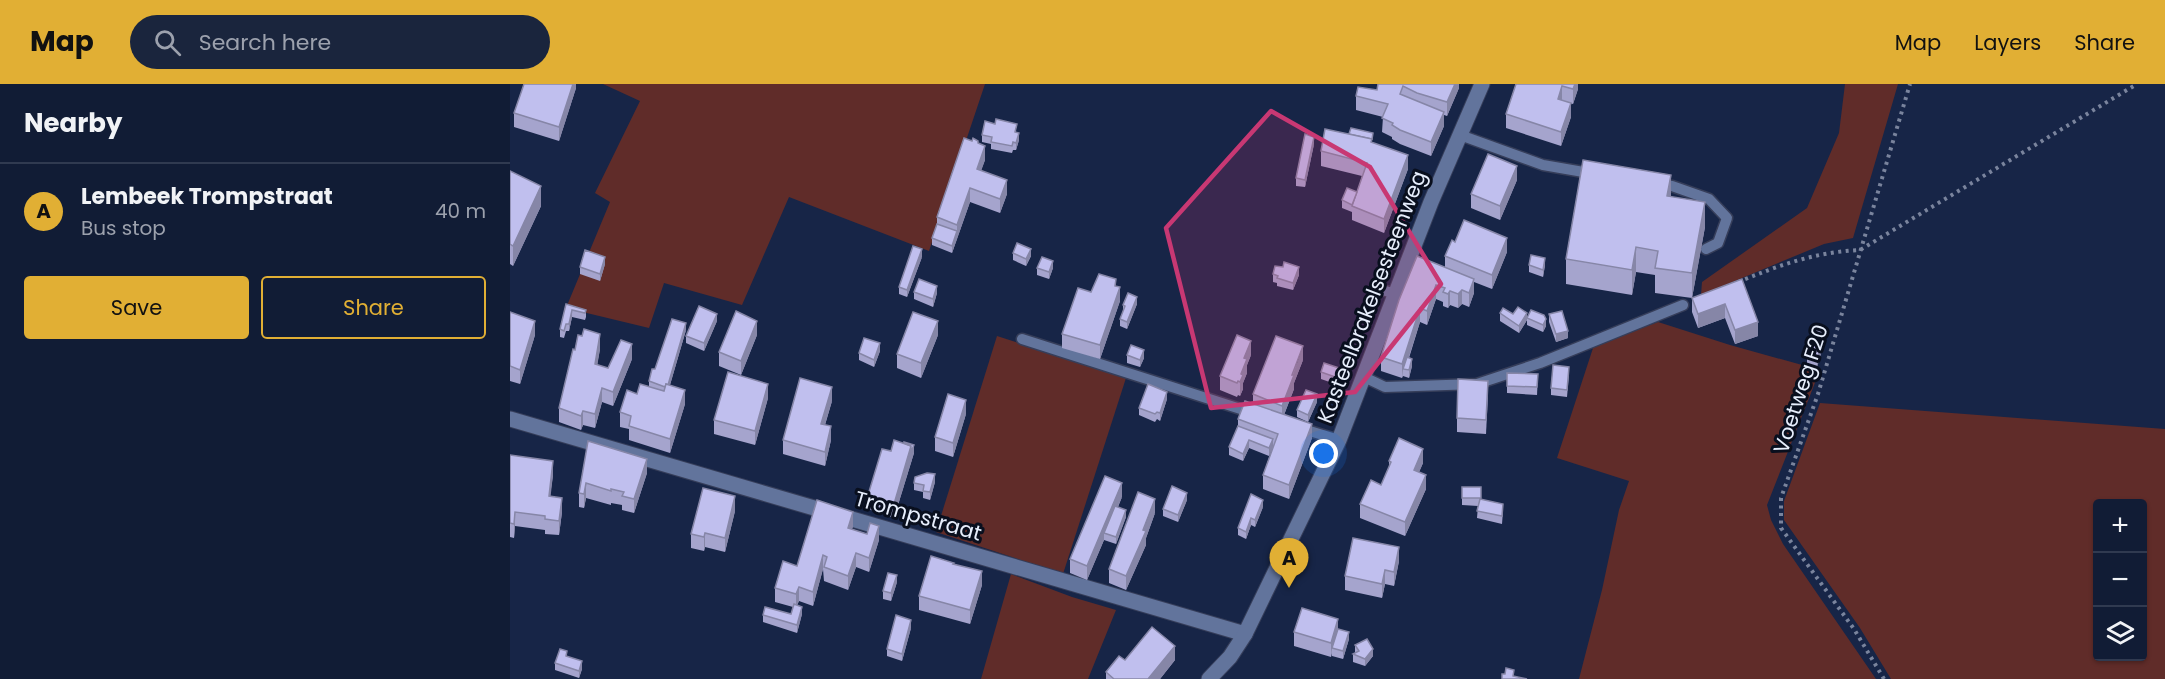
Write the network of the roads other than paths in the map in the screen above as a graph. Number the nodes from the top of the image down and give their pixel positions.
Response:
1 (1482, 84) edge
2 (1460, 135) junction
3 (1602, 175) edge
4 (1648, 183) edge
5 (1706, 249) dead end
6 (1683, 305) dead end
7 (1022, 339) dead end
8 (1364, 377) junction
9 (1260, 415) edge
10 (510, 418) edge
11 (1293, 426) edge
12 (1339, 440) junction
13 (1245, 634) junction
14 (1209, 679) edge

1 - 2 street, Kasteelbrakelsesteenweg
2 - 3 lane
2 - 8 street, Kasteelbrakelsesteenweg
4 - 5 lane
6 - 8 lane
7 - 9 lane
8 - 12 street, Kasteelbrakelsesteenweg
10 - 13 street, Trompstraat
11 - 12 lane
12 - 13 street, Kasteelbrakelsesteenweg
13 - 14 street, Kasteelbrakelsesteenweg

